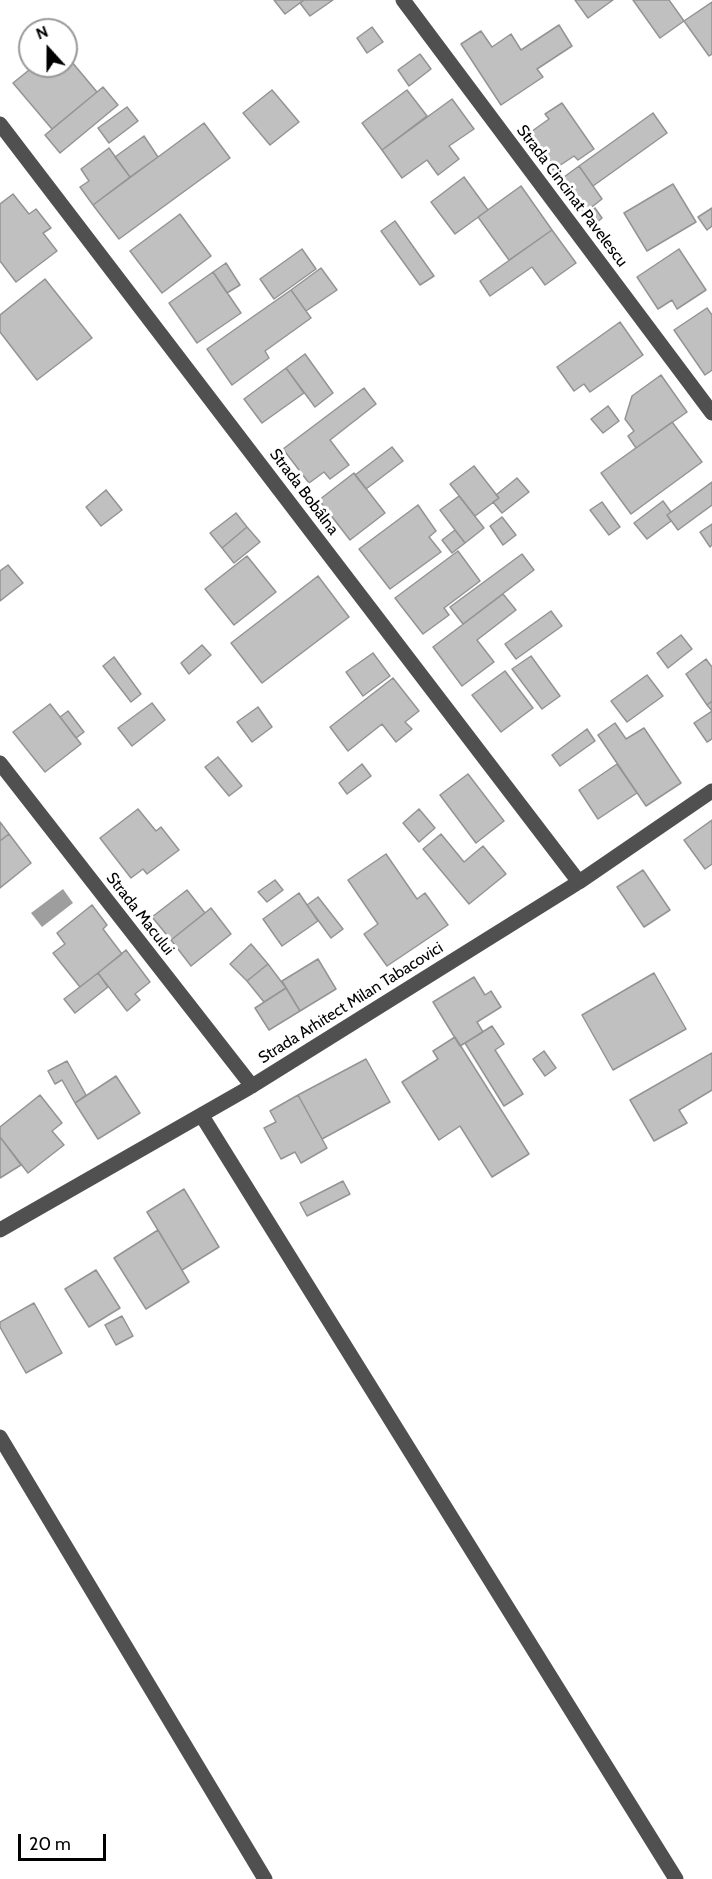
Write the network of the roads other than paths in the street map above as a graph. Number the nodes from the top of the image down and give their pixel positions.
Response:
1 (403, 0) edge
2 (0, 124) edge
3 (712, 413) edge
4 (0, 763) edge
5 (712, 791) edge
6 (579, 882) junction
7 (252, 1086) junction
8 (202, 1116) junction
9 (0, 1230) edge
10 (0, 1437) edge
11 (265, 1879) edge
12 (676, 1879) edge

1 - 3 street, Strada Cincinat Pavelescu
2 - 6 street, Strada Bobâlna
4 - 7 street, Strada Macului
5 - 6 street, Strada Arhitect Milan Tabacovici
6 - 7 street, Strada Arhitect Milan Tabacovici
7 - 8 street, Strada Arhitect Milan Tabacovici
8 - 9 street, Strada Arhitect Milan Tabacovici
8 - 12 street
10 - 11 street

